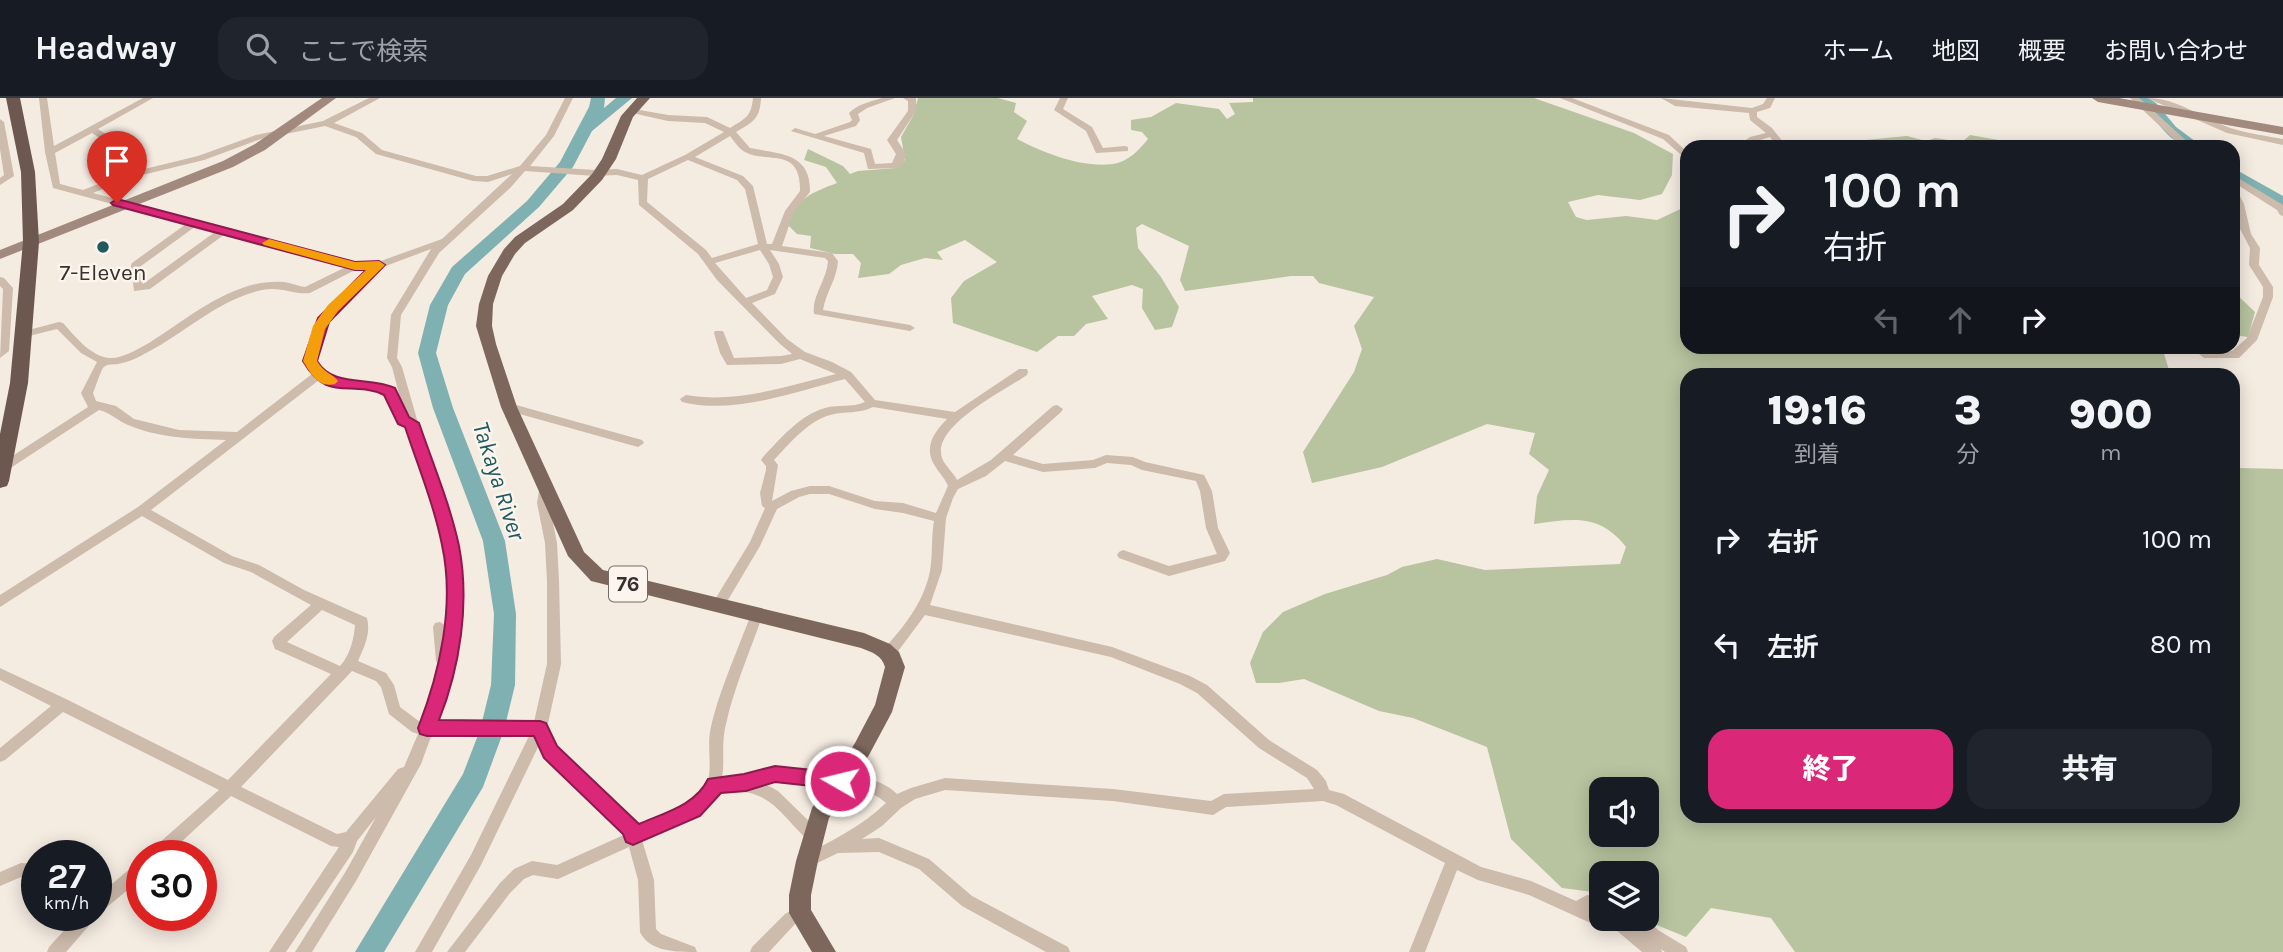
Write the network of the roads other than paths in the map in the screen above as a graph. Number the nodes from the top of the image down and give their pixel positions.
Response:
1 (13, 98) edge
2 (43, 98) edge
3 (149, 98) edge
4 (330, 98) edge
5 (376, 98) edge
6 (569, 98) edge
7 (757, 98) edge
8 (891, 98) edge
9 (907, 98) edge
10 (1064, 98) edge
11 (1564, 98) edge
12 (1665, 98) edge
13 (1770, 98) edge
14 (2098, 98) edge
15 (2134, 98) edge
16 (638, 104) edge
17 (2151, 106) edge
18 (1753, 111) junction
19 (2194, 116) junction
20 (0, 122) edge
21 (326, 124) junction
22 (93, 130) junction
23 (285, 131) junction
24 (730, 131) junction
25 (795, 131) dead end
26 (2283, 131) edge
27 (1771, 134) junction
28 (819, 135) junction
29 (1752, 140) edge
30 (1776, 140) edge
31 (2178, 140) edge
32 (2283, 142) edge
33 (1125, 149) dead end
34 (1680, 151) edge
35 (50, 152) junction
36 (688, 157) junction
37 (140, 160) dead end
38 (4, 165) edge
39 (525, 168) junction
40 (598, 173) junction
41 (643, 178) junction
42 (0, 182) edge
43 (2240, 182) edge
44 (85, 193) junction
45 (125, 205) junction
46 (2283, 213) edge
47 (2240, 217) edge
48 (194, 223) junction
49 (224, 230) junction
50 (31, 242) junction
51 (442, 242) junction
52 (763, 246) junction
53 (776, 247) junction
54 (0, 255) edge
55 (709, 262) junction
56 (379, 265) junction
57 (355, 266) junction
58 (0, 280) edge
59 (745, 302) junction
60 (26, 311) junction
61 (7, 316) junction
62 (910, 328) dead end
63 (719, 333) dead end
64 (25, 334) junction
65 (2240, 351) edge
66 (0, 354) edge
67 (2204, 354) dead end
68 (2236, 354) edge
69 (801, 355) junction
70 (105, 361) junction
71 (1023, 372) dead end
72 (318, 375) junction
73 (847, 375) junction
74 (686, 399) dead end
75 (872, 403) junction
76 (97, 406) junction
77 (509, 407) junction
78 (1057, 410) dead end
79 (955, 416) junction
80 (412, 423) junction
81 (237, 436) junction
82 (638, 443) dead end
83 (1002, 456) junction
84 (2, 473) edge
85 (954, 486) junction
86 (545, 491) junction
87 (772, 506) junction
88 (142, 510) junction
89 (938, 518) junction
90 (1123, 555) dead end
91 (0, 602) edge
92 (320, 604) junction
93 (717, 606) junction
94 (923, 609) junction
95 (757, 614) junction
96 (440, 627) dead end
97 (888, 654) junction
98 (447, 662) junction
99 (345, 668) junction
100 (0, 674) edge
101 (63, 704) junction
102 (427, 728) junction
103 (540, 728) junction
104 (0, 756) edge
105 (416, 760) junction
106 (840, 781) junction
107 (746, 782) junction
108 (715, 785) junction
109 (230, 787) junction
110 (1323, 795) junction
111 (895, 803) junction
112 (633, 836) junction
113 (814, 836) junction
114 (350, 838) junction
115 (172, 840) edge
116 (837, 846) junction
117 (807, 861) junction
118 (1453, 861) junction
119 (21, 870) edge
120 (0, 879) edge
121 (1589, 902) edge
122 (1580, 908) junction
123 (800, 913) junction
124 (74, 931) edge
125 (1648, 931) edge
126 (55, 952) edge
127 (277, 952) edge
128 (303, 952) edge
129 (423, 952) edge
130 (455, 952) edge
131 (689, 952) edge
132 (758, 952) edge
133 (825, 952) edge
134 (1062, 952) edge
135 (1417, 952) edge
136 (1654, 952) edge
137 (1680, 952) edge

1 - 50 highway
2 - 35 street
3 - 22 street
4 - 23 main road
5 - 21 street
6 - 39 street
7 - 24 street
8 - 28 street
9 - 28 street
10 - 33 street
11 - 34 street
12 - 18 street
13 - 18 street
14 - 17 main road
15 - 17 street
16 - 24 street
16 - 40 main road, 76
17 - 19 main road
17 - 31 street
18 - 27 street
19 - 26 main road
19 - 32 street
20 - 38 street
21 - 23 street
21 - 39 street
22 - 35 street
22 - 37 street
23 - 44 street
23 - 45 main road
24 - 36 street
24 - 53 street
25 - 28 street
27 - 29 street
27 - 30 street
35 - 44 street
36 - 41 street
36 - 52 street
38 - 42 street
39 - 40 street
39 - 51 street
40 - 41 street
40 - 77 main road, 76
41 - 55 street
43 - 46 street
44 - 45 street
45 - 48 street
45 - 50 main road
47 - 65 street
48 - 49 street
48 - 49 street
49 - 57 street
50 - 54 main road
50 - 60 highway
51 - 56 street
51 - 80 street
52 - 53 street
52 - 55 street
52 - 59 street
53 - 62 street
55 - 59 street
56 - 57 street
56 - 72 street
57 - 70 street
58 - 61 street
59 - 69 street
60 - 61 street
60 - 64 highway
61 - 66 street
63 - 69 street
64 - 70 street
64 - 84 highway
67 - 68 street
69 - 73 street
70 - 76 street
71 - 79 street
72 - 80 street
72 - 81 street
73 - 74 street
73 - 75 street
75 - 79 street
75 - 87 street
76 - 81 street
76 - 84 street
77 - 82 street
77 - 86 main road, 76
78 - 83 street
79 - 85 street
80 - 98 street
81 - 88 street
83 - 85 street
83 - 90 street
85 - 89 street
86 - 93 main road, 76
86 - 103 street
87 - 89 street
87 - 93 street
88 - 91 street
88 - 92 street
89 - 94 street
92 - 99 street
92 - 99 street
93 - 95 main road, 76
94 - 97 street
94 - 110 street
95 - 97 main road, 76
95 - 108 street
96 - 98 street
97 - 106 main road
98 - 102 street
99 - 102 street
99 - 109 street
100 - 101 street
101 - 104 street
101 - 109 street
102 - 103 street
102 - 105 street
103 - 112 street
103 - 129 street
105 - 114 street
105 - 128 street
106 - 107 street
106 - 111 street
106 - 113 main road
107 - 108 street
107 - 113 street
108 - 112 street
109 - 114 street
109 - 115 street
110 - 111 street
110 - 118 street
111 - 116 street
112 - 130 street
112 - 131 street
113 - 117 main road
114 - 127 street
116 - 117 street
116 - 134 street
117 - 123 main road
118 - 122 street
118 - 135 street
119 - 120 street
121 - 122 street
122 - 136 street
123 - 132 street
123 - 133 main road
124 - 126 street
125 - 137 street

